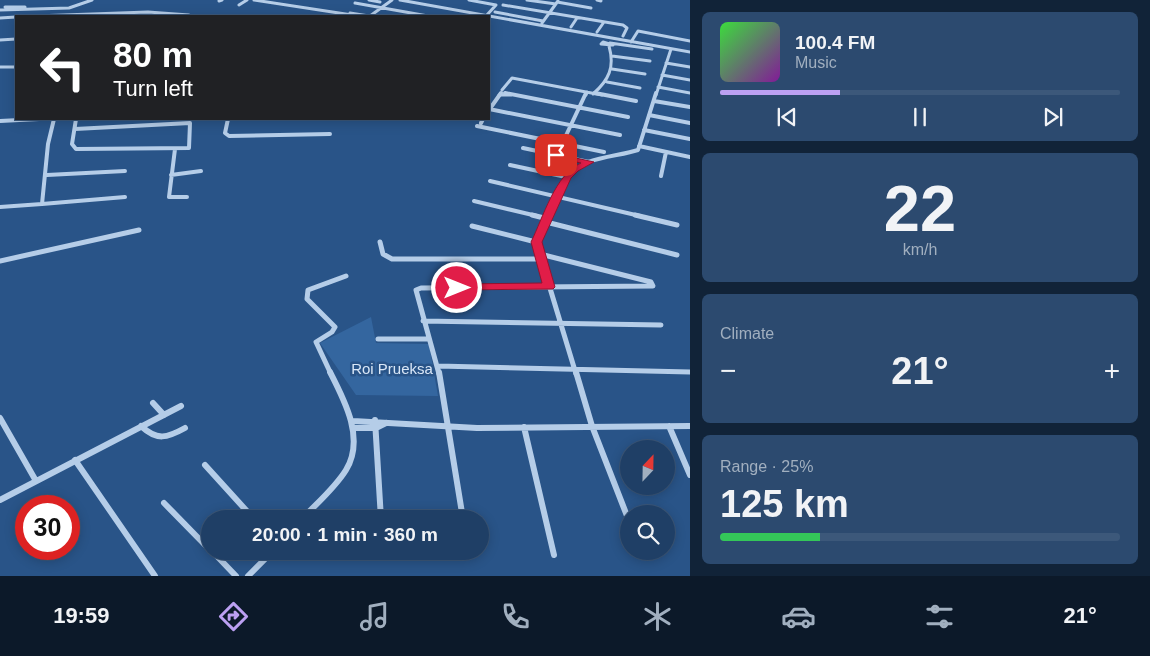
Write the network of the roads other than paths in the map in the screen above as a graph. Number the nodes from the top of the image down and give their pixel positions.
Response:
1 (92, 0) edge
2 (248, 0) edge
3 (254, 0) edge
4 (287, 0) edge
5 (369, 0) edge
6 (392, 0) edge
7 (400, 0) edge
8 (468, 0) edge
9 (501, 0) edge
10 (526, 0) edge
11 (597, 0) edge
12 (602, 1) edge
13 (380, 2) dead end
14 (557, 2) edge
15 (282, 3) junction
16 (355, 3) dead end
17 (239, 5) dead end
18 (496, 5) junction
19 (503, 5) dead end
20 (25, 6) dead end
21 (308, 7) junction
22 (382, 8) junction
23 (591, 8) dead end
24 (0, 9) edge
25 (301, 11) dead end
26 (330, 11) junction
27 (495, 12) dead end
28 (550, 13) junction
29 (349, 14) edge
30 (62, 15) edge
31 (189, 15) dead end
32 (324, 15) edge
33 (371, 15) edge
34 (422, 15) edge
35 (482, 15) edge
36 (488, 15) edge
37 (15, 17) edge
38 (490, 17) edge
39 (0, 18) edge
40 (577, 18) junction
41 (543, 21) junction
42 (604, 22) junction
43 (540, 25) junction
44 (571, 28) dead end
45 (597, 34) junction
46 (623, 36) dead end
47 (15, 39) edge
48 (0, 40) edge
49 (690, 41) edge
50 (631, 42) junction
51 (610, 45) junction
52 (652, 49) dead end
53 (670, 50) junction
54 (690, 54) edge
55 (612, 56) junction
56 (650, 61) dead end
57 (666, 63) junction
58 (0, 67) edge
59 (15, 67) edge
60 (690, 67) edge
61 (612, 69) junction
62 (645, 74) dead end
63 (662, 75) junction
64 (690, 80) edge
65 (607, 82) junction
66 (658, 87) junction
67 (640, 88) dead end
68 (502, 90) dead end
69 (587, 92) junction
70 (690, 93) edge
71 (593, 94) junction
72 (636, 101) dead end
73 (654, 101) junction
74 (690, 107) edge
75 (490, 108) edge
76 (580, 108) junction
77 (490, 110) edge
78 (649, 115) junction
79 (628, 117) dead end
80 (26, 120) edge
81 (54, 120) edge
82 (76, 120) edge
83 (228, 120) edge
84 (0, 122) edge
85 (690, 123) edge
86 (571, 125) junction
87 (477, 126) dead end
88 (75, 128) junction
89 (644, 130) junction
90 (330, 134) dead end
91 (620, 135) dead end
92 (690, 139) edge
93 (562, 144) junction
94 (639, 146) junction
95 (523, 148) dead end
96 (175, 149) junction
97 (604, 152) dead end
98 (666, 152) junction
99 (690, 157) edge
100 (590, 162) junction
101 (510, 165) dead end
102 (125, 171) dead end
103 (201, 172) dead end
104 (47, 175) junction
105 (171, 175) junction
106 (661, 176) dead end
107 (566, 177) junction
108 (490, 181) dead end
109 (125, 197) dead end
110 (187, 197) dead end
111 (557, 197) junction
112 (474, 201) dead end
113 (42, 204) junction
114 (0, 207) edge
115 (547, 220) junction
116 (677, 225) dead end
117 (472, 226) dead end
118 (139, 230) dead end
119 (380, 242) dead end
120 (536, 242) junction
121 (677, 255) dead end
122 (540, 256) junction
123 (0, 261) edge
124 (346, 276) dead end
125 (549, 287) junction
126 (423, 321) junction
127 (561, 322) junction
128 (661, 325) dead end
129 (378, 339) dead end
130 (430, 339) junction
131 (438, 366) junction
132 (575, 370) junction
133 (690, 372) edge
134 (153, 402) dead end
135 (181, 406) dead end
136 (164, 415) junction
137 (0, 418) edge
138 (352, 420) junction
139 (375, 420) junction
140 (386, 423) junction
141 (141, 426) junction
142 (592, 426) junction
143 (668, 426) junction
144 (690, 426) edge
145 (448, 427) junction
146 (524, 427) junction
147 (186, 428) dead end
148 (354, 428) junction
149 (376, 428) junction
150 (75, 460) junction
151 (206, 464) dead end
152 (690, 475) edge
153 (36, 481) junction
154 (0, 500) edge
155 (164, 503) dead end
156 (623, 505) edge
157 (246, 510) edge
158 (310, 510) edge
159 (380, 510) edge
160 (461, 510) edge
161 (201, 540) edge
162 (554, 555) dead end
163 (221, 560) edge
164 (264, 560) edge
165 (154, 576) edge
166 (236, 576) edge
167 (248, 576) edge

1 - 24 street
2 - 17 street
3 - 15 street
4 - 15 street
5 - 13 street
6 - 22 street
7 - 35 street
8 - 18 street
9 - 18 street
10 - 14 street
11 - 12 street
14 - 23 street
14 - 28 street
15 - 21 street
16 - 22 street
18 - 36 street
19 - 28 street
20 - 24 street
21 - 25 street
21 - 26 street
22 - 33 street
22 - 34 street
26 - 29 street
26 - 32 street
27 - 41 street
28 - 40 street
28 - 41 street
30 - 31 street
37 - 39 street
38 - 43 street
40 - 42 street
40 - 44 street
41 - 43 street
42 - 45 street
42 - 46 street
43 - 45 street
45 - 50 street
45 - 51 street
47 - 48 street
49 - 50 street
50 - 53 street
51 - 52 street
51 - 55 street
53 - 54 street
53 - 57 street
55 - 56 street
55 - 61 street
57 - 60 street
57 - 63 street
58 - 59 street
61 - 62 street
61 - 65 street
63 - 64 street
63 - 66 street
65 - 67 street
65 - 71 street
66 - 70 street
66 - 73 street
68 - 69 street
69 - 71 street
69 - 76 street
71 - 72 street
73 - 74 street
73 - 78 street
75 - 76 street
76 - 79 street
76 - 86 street
77 - 86 street
78 - 85 street
78 - 89 street
80 - 84 street
81 - 104 street
82 - 88 street
83 - 90 street
86 - 91 street
86 - 93 street
87 - 93 street
88 - 96 street
88 - 96 street
89 - 92 street
89 - 94 street
93 - 97 street
94 - 98 street
94 - 100 street
95 - 100 street
96 - 105 street
98 - 99 street
98 - 106 street
100 - 107 street
101 - 107 street
102 - 104 street
103 - 105 street
104 - 113 street
105 - 110 street
107 - 111 street
108 - 111 street
109 - 113 street
111 - 115 street
111 - 116 street
112 - 115 street
113 - 114 street
115 - 120 street
115 - 121 street
117 - 120 street
118 - 123 street
119 - 122 street
120 - 122 street
122 - 125 street
122 - 125 street
124 - 138 street
125 - 126 street
125 - 127 street
126 - 127 street
126 - 130 street
127 - 128 street
127 - 132 street
129 - 130 street
130 - 131 street
131 - 132 street
131 - 145 street
132 - 133 street
132 - 142 street
134 - 136 street
135 - 136 street
136 - 141 street
137 - 153 street
138 - 139 street
138 - 148 street
139 - 140 street
139 - 149 street
140 - 145 street
140 - 149 street
141 - 147 street
141 - 150 street
142 - 143 street
142 - 146 street
142 - 156 street
143 - 144 street
143 - 152 street
145 - 146 street
145 - 160 street
146 - 162 street
148 - 149 street
148 - 158 street
149 - 159 street
150 - 153 street
150 - 165 street
151 - 157 street
153 - 154 street
155 - 161 street
163 - 166 street
164 - 167 street

